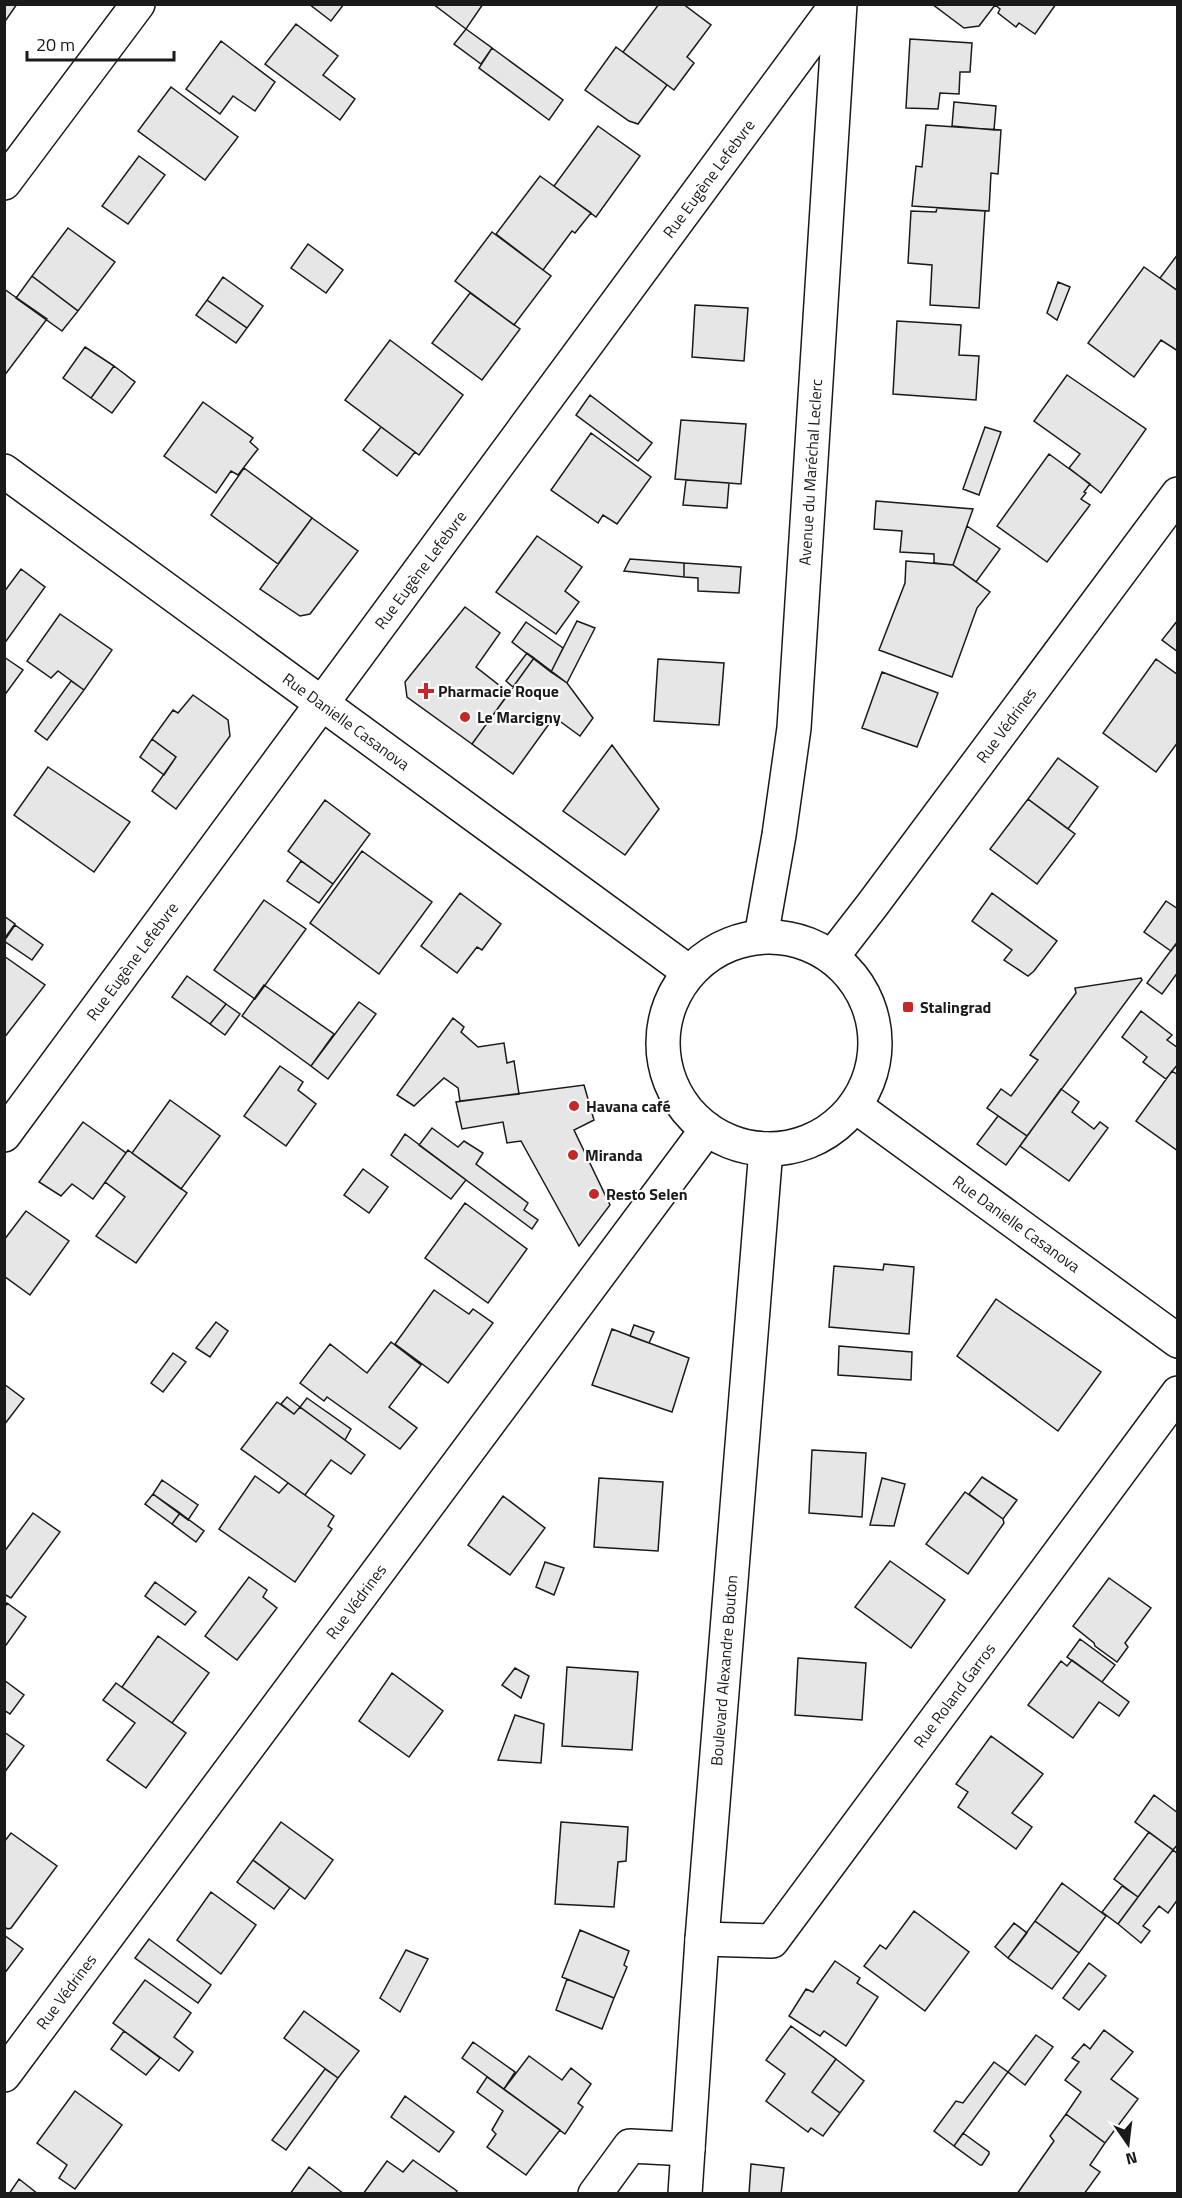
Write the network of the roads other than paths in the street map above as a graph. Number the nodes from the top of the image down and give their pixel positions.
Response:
1 (138, 4) edge
2 (838, 4) edge
3 (4, 183) edge
4 (4, 471) edge
5 (1178, 494) edge
6 (323, 704) junction
7 (761, 937) junction
8 (832, 957) junction
9 (689, 972) junction
10 (855, 1106) junction
11 (707, 1129) junction
12 (4, 1135) edge
13 (766, 1149) junction
14 (1178, 1341) edge
15 (1178, 1392) edge
16 (702, 1939) junction
17 (4, 2075) edge
18 (688, 2149) junction
19 (595, 2193) edge
20 (685, 2193) edge

1 - 3 street
2 - 6 street, Rue Eugène Lefebvre
2 - 7 street, Avenue du Maréchal Leclerc
4 - 6 street, Rue Danielle Casanova
5 - 8 street, Rue Védrines
6 - 9 street, Rue Danielle Casanova
6 - 12 street, Rue Eugène Lefebvre
7 - 8 street
7 - 9 street
8 - 10 street
9 - 11 street
10 - 13 street
10 - 14 street, Rue Danielle Casanova
11 - 13 street
11 - 17 street, Rue Védrines
13 - 16 street, Boulevard Alexandre Bouton
15 - 16 street, Rue Roland Garros
16 - 18 street, Boulevard Alexandre Bouton
18 - 19 street
18 - 20 street, Boulevard Alexandre Bouton

